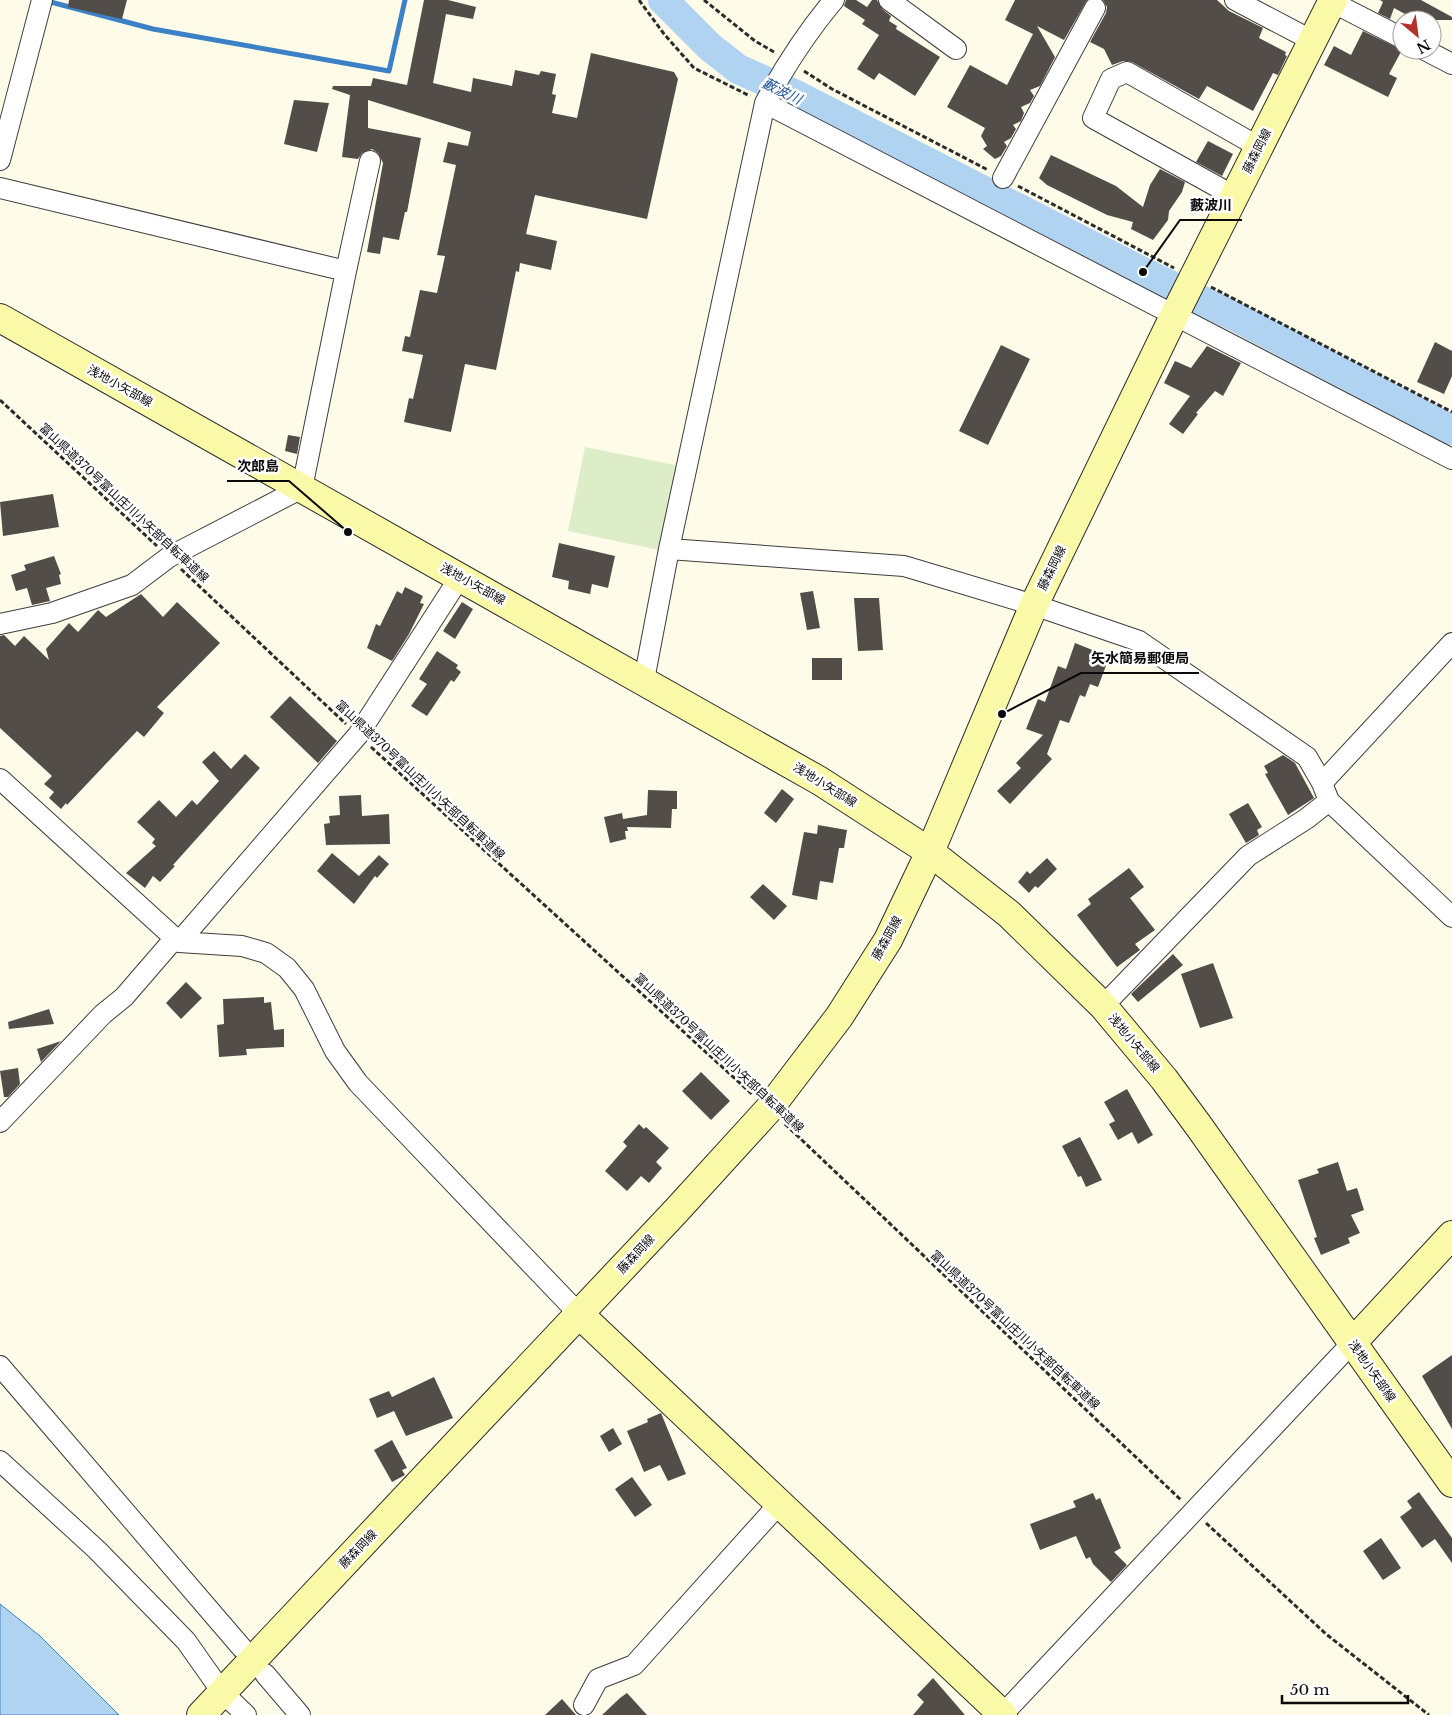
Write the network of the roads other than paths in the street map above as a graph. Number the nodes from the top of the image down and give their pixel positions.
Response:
1 (42, 0) edge
2 (834, 0) edge
3 (889, 0) edge
4 (1235, 0) edge
5 (1333, 1) edge
6 (1095, 8) dead end
7 (1392, 33) edge
8 (1313, 41) junction
9 (956, 49) dead end
10 (765, 103) junction
11 (1259, 147) junction
12 (0, 160) edge
13 (370, 162) dead end
14 (1003, 178) road end
15 (0, 188) edge
16 (1234, 196) junction
17 (346, 270) junction
18 (1174, 316) junction
19 (0, 318) edge
20 (1452, 459) edge
21 (302, 488) junction
22 (669, 548) junction
23 (460, 577) junction
24 (1034, 605) junction
25 (0, 624) edge
26 (1452, 643) edge
27 (644, 680) junction
28 (0, 779) edge
29 (1325, 792) junction
30 (930, 852) junction
31 (1452, 917) edge
32 (177, 940) junction
33 (1103, 1006) junction
34 (0, 1122) edge
35 (1452, 1235) edge
36 (579, 1314) junction
37 (1352, 1343) junction
38 (0, 1366) edge
39 (0, 1461) edge
40 (1452, 1483) edge
41 (779, 1504) junction
42 (242, 1648) dead end
43 (265, 1674) dead end
44 (212, 1703) edge
45 (584, 1705) dead end
46 (246, 1715) edge
47 (300, 1715) edge
48 (1003, 1715) edge

1 - 12 street
2 - 10 street
3 - 9 street
4 - 8 street
5 - 7 street
5 - 8 main road, 藤森岡線
6 - 14 street
8 - 11 main road, 藤森岡線
10 - 18 street
10 - 22 street
11 - 16 main road, 藤森岡線
11 - 16 street
13 - 17 street
15 - 17 street
16 - 18 main road, 藤森岡線
17 - 21 street
18 - 20 street
18 - 24 main road, 藤森岡線
19 - 21 main road, 浅地小矢部線
21 - 23 main road, 浅地小矢部線
21 - 25 street
22 - 24 street
22 - 27 street
23 - 27 main road, 浅地小矢部線
23 - 32 street
24 - 29 street
24 - 30 main road, 藤森岡線
26 - 29 street
27 - 30 main road, 浅地小矢部線
28 - 32 street
29 - 31 street
29 - 33 street
30 - 33 main road, 浅地小矢部線
30 - 36 main road, 藤森岡線
32 - 34 street
32 - 36 street
33 - 37 main road, 浅地小矢部線
35 - 37 main road
36 - 41 main road
36 - 44 main road, 藤森岡線
37 - 40 main road, 浅地小矢部線
37 - 48 street
38 - 42 street
39 - 44 street
41 - 45 street
41 - 48 main road
43 - 47 street
44 - 46 street

